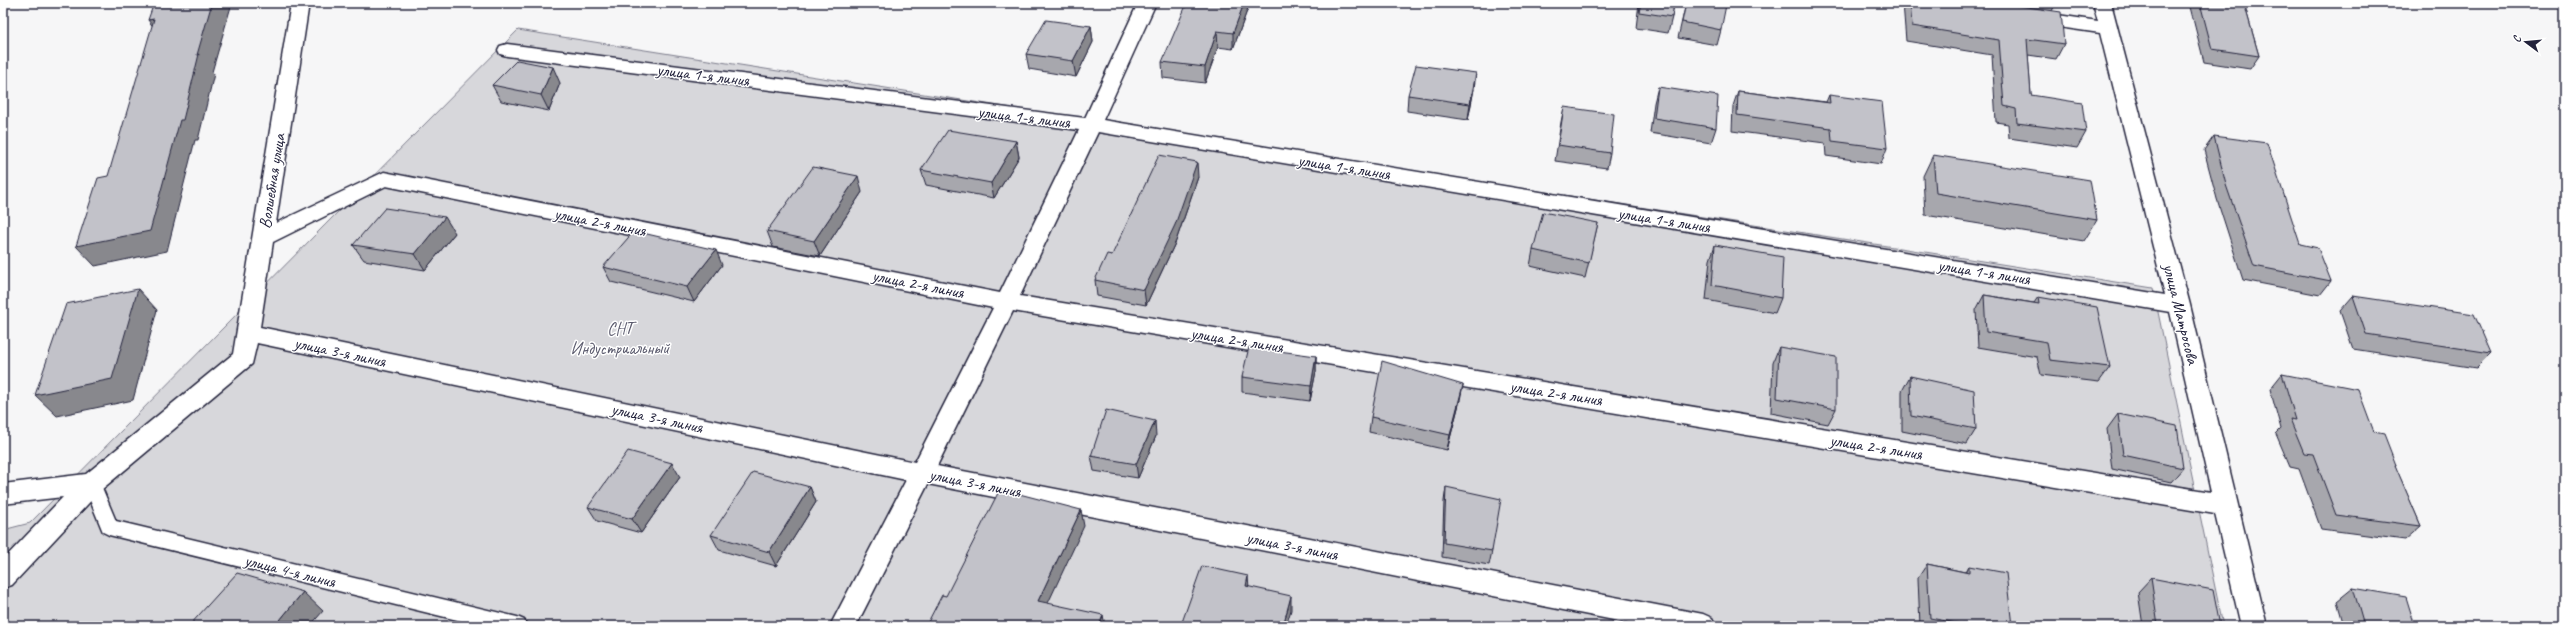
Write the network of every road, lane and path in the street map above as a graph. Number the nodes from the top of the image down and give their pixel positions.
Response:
1 (300, 3) edge
2 (1147, 3) edge
3 (2102, 3) edge
4 (2012, 14) edge
5 (2107, 28) junction
6 (506, 50) dead end
7 (1092, 126) junction
8 (263, 238) junction
9 (1006, 302) junction
10 (2179, 305) junction
11 (248, 333) junction
12 (922, 473) junction
13 (92, 483) junction
14 (3, 494) edge
15 (2226, 505) junction
16 (3, 577) edge
17 (517, 626) edge
18 (844, 626) edge
19 (1703, 626) edge
20 (2254, 626) edge

1 - 8 street, Волшебная улица
2 - 7 street
3 - 5 street, улица Матросова
4 - 5 street
5 - 10 street, улица Матросова
6 - 7 street, улица 1-я линия
7 - 9 street
7 - 10 street, улица 1-я линия
8 - 9 street, улица 2-я линия
8 - 11 street, Волшебная улица
9 - 12 street
9 - 15 street, улица 2-я линия
10 - 15 street, улица Матросова
11 - 12 street, улица 3-я линия
11 - 13 street, Волшебная улица
12 - 18 street
12 - 19 street, улица 3-я линия
13 - 14 street
13 - 16 street
13 - 17 lane, улица 4-я линия
15 - 20 street, улица Матросова

